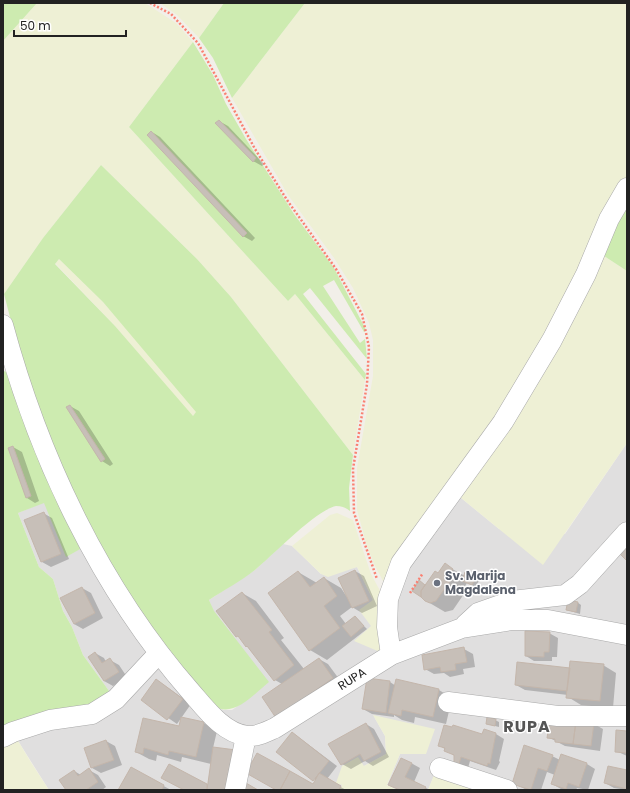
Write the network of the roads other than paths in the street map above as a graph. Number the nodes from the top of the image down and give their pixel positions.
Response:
1 (627, 188) edge
2 (3, 325) edge
3 (627, 532) edge
4 (462, 628) junction
5 (627, 635) edge
6 (158, 653) junction
7 (391, 655) junction
8 (448, 702) dead end
9 (627, 716) edge
10 (246, 736) junction
11 (3, 737) edge
12 (440, 768) dead end
13 (235, 790) edge
14 (507, 790) edge

1 - 7 street
2 - 6 street
3 - 4 street, RUPA
4 - 5 street, RUPA
4 - 7 street, RUPA
6 - 10 street
6 - 11 street
7 - 10 street, RUPA
8 - 9 street
10 - 13 street
12 - 14 street

